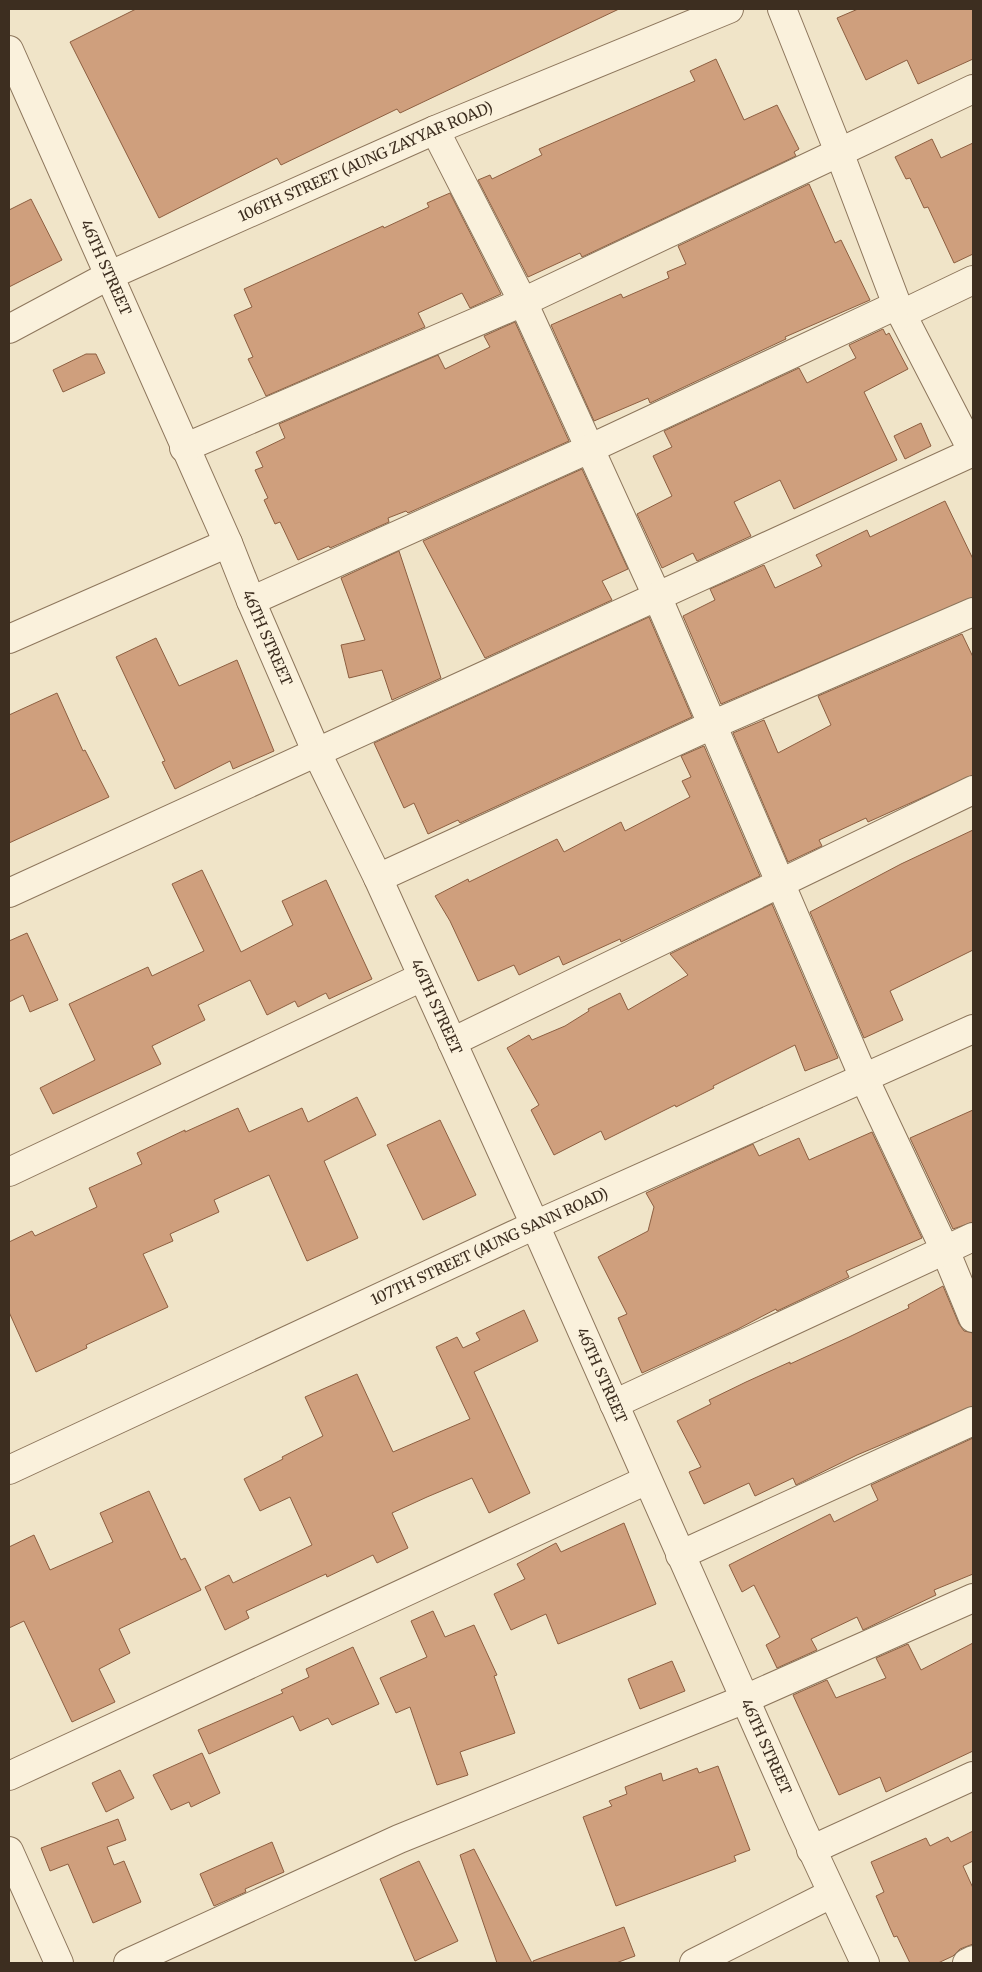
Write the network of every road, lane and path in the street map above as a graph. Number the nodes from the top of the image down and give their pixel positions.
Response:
1 (729, 9) edge
2 (782, 9) edge
3 (9, 50) edge
4 (973, 89) edge
5 (435, 130) junction
6 (839, 152) junction
7 (108, 276) junction
8 (973, 280) edge
9 (523, 302) junction
10 (900, 310) junction
11 (9, 329) edge
12 (184, 448) junction
13 (589, 449) junction
14 (973, 452) edge
15 (228, 543) junction
16 (657, 596) junction
17 (251, 601) junction
18 (973, 612) edge
19 (9, 639) edge
20 (712, 725) junction
21 (316, 751) junction
22 (973, 790) edge
23 (378, 878) junction
24 (782, 884) junction
25 (9, 893) edge
26 (422, 977) junction
27 (973, 1029) edge
28 (452, 1042) junction
29 (864, 1078) junction
30 (9, 1172) edge
31 (535, 1225) junction
32 (973, 1237) edge
33 (945, 1250) junction
34 (973, 1318) edge
35 (614, 1404) junction
36 (973, 1421) edge
37 (9, 1470) edge
38 (647, 1480) junction
39 (680, 1555) junction
40 (973, 1598) edge
41 (745, 1699) junction
42 (9, 1776) edge
43 (973, 1776) edge
44 (811, 1850) junction
45 (9, 1851) edge
46 (831, 1894) junction
47 (973, 1960) edge
48 (59, 1963) edge
49 (128, 1963) edge
50 (694, 1963) edge
51 (865, 1963) edge
52 (966, 1963) edge

1 - 5 street, 106TH STREET (AUNG ZAYYAR ROAD)
2 - 6 street
3 - 7 street, 46TH STREET
4 - 6 street
5 - 7 street, 106TH STREET (AUNG ZAYYAR ROAD)
5 - 9 street
6 - 9 street
6 - 10 street
7 - 11 street, 106TH STREET (AUNG ZAYYAR ROAD)
7 - 12 street, 46TH STREET
8 - 10 street
9 - 12 street
9 - 13 street
10 - 13 street
10 - 14 street
12 - 15 street, 46TH STREET
13 - 16 street
13 - 17 street
14 - 16 street
15 - 17 street, 46TH STREET
15 - 19 street
16 - 20 street
16 - 21 street
17 - 21 street, 46TH STREET
18 - 20 street
20 - 23 street
20 - 24 street
21 - 23 street, 46TH STREET
21 - 25 street
22 - 24 street
23 - 26 street, 46TH STREET
24 - 28 street
24 - 29 street
26 - 28 street, 46TH STREET
26 - 30 street
27 - 29 street, 107TH STREET (AUNG SANN ROAD)
28 - 31 street, 46TH STREET
29 - 31 street, 107TH STREET (AUNG SANN ROAD)
29 - 33 street
31 - 35 street, 46TH STREET
31 - 37 street, 107TH STREET (AUNG SANN ROAD)
32 - 33 street
33 - 34 street
33 - 35 street
35 - 38 street, 46TH STREET
36 - 39 street
38 - 39 street, 46TH STREET
38 - 42 street
39 - 41 street, 46TH STREET
40 - 41 street
41 - 44 street, 46TH STREET
41 - 49 street
43 - 44 street
44 - 46 street, 46TH STREET
45 - 48 street
46 - 50 street
46 - 51 street, 46TH STREET
47 - 52 street

